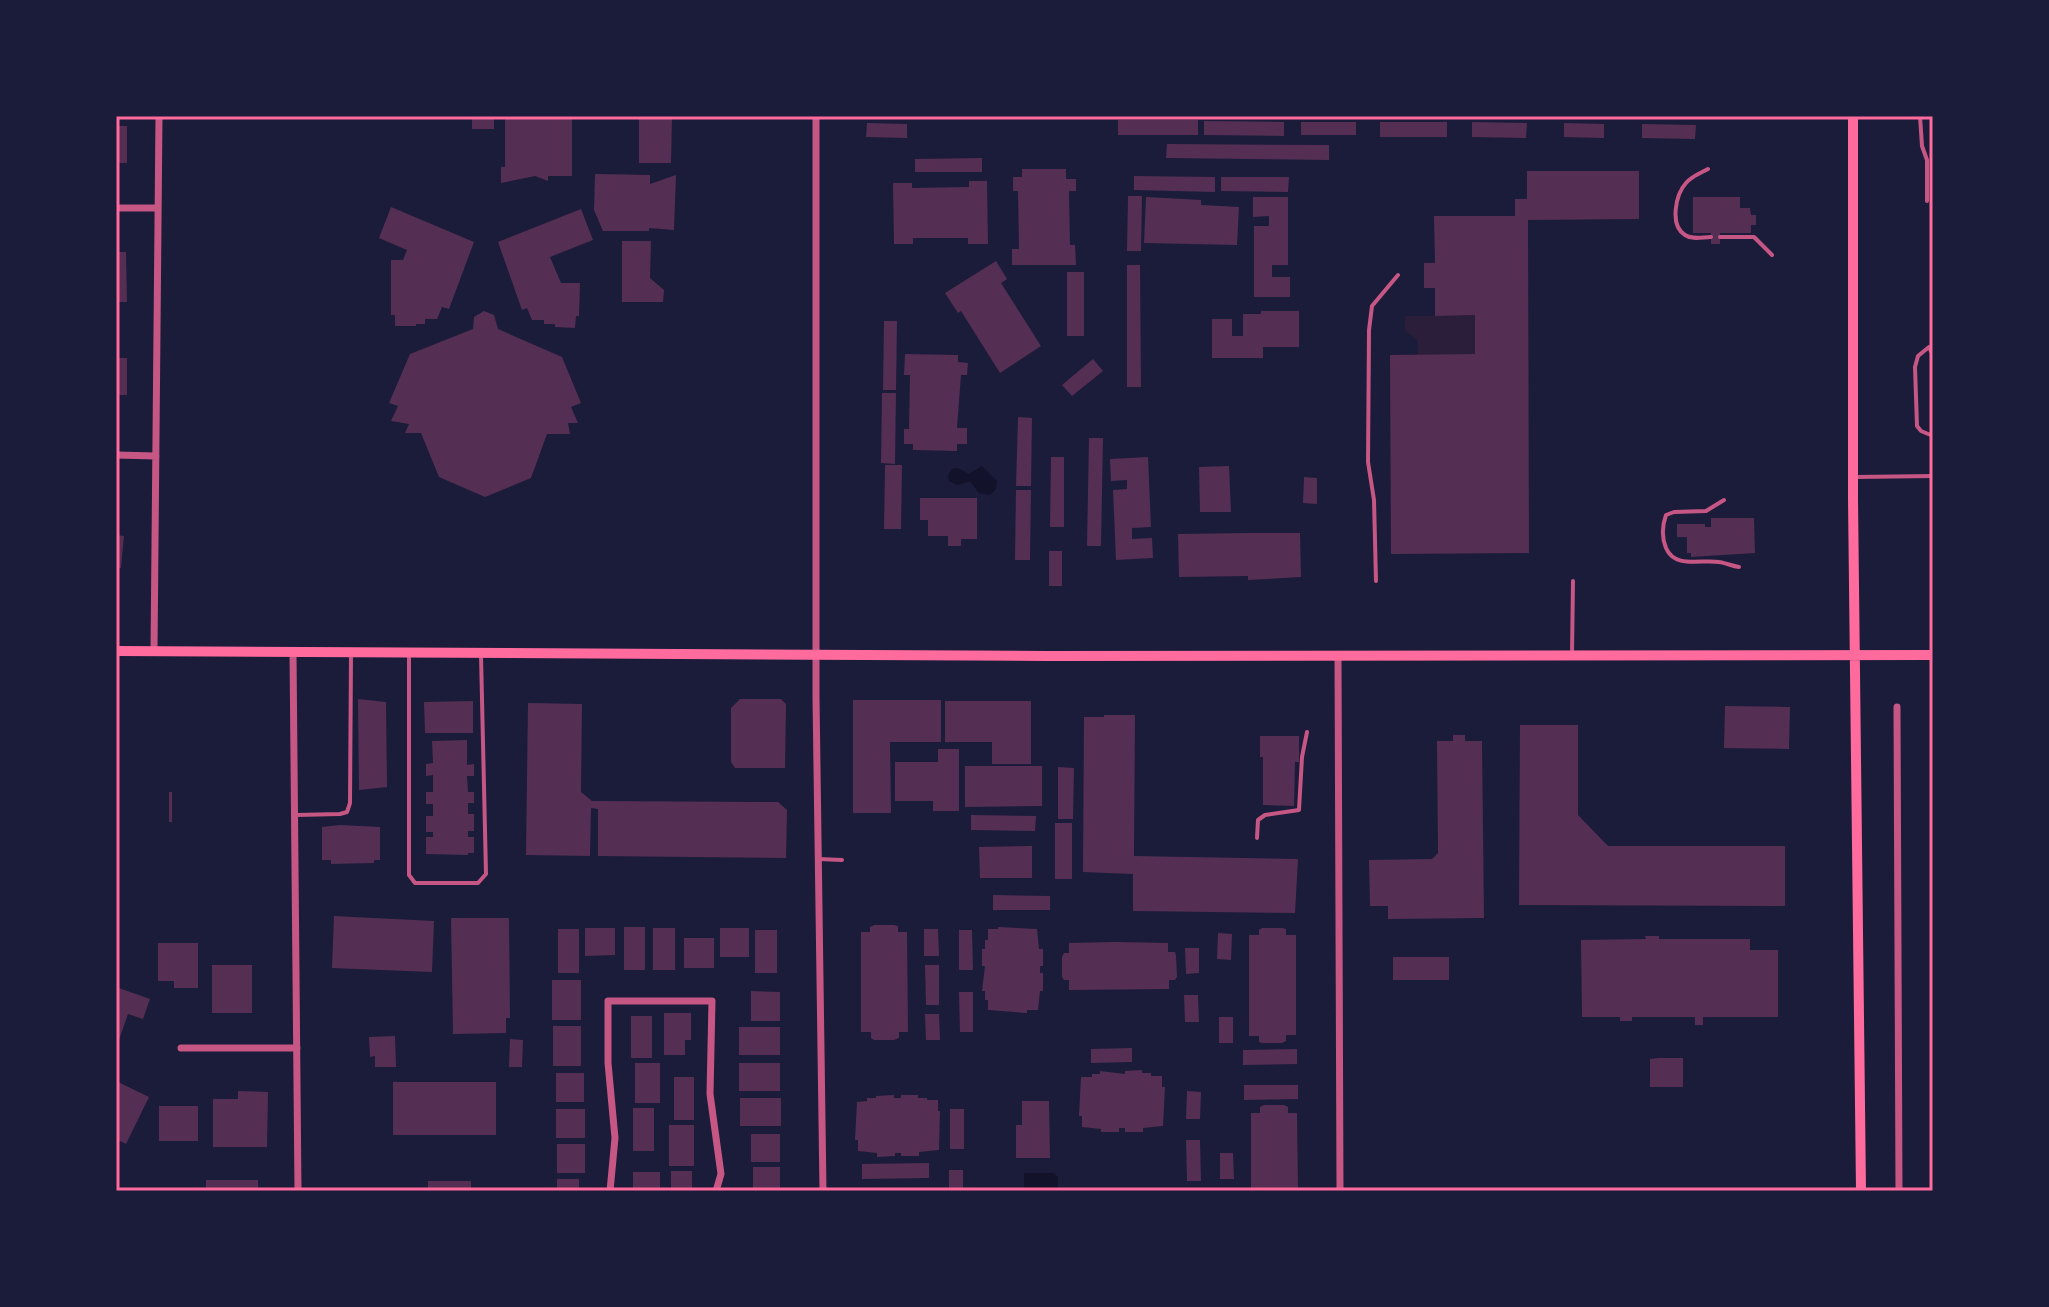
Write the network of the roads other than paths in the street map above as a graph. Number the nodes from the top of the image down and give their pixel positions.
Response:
1 (159, 116) edge
2 (816, 116) edge
3 (1853, 116) edge
4 (1920, 116) edge
5 (1708, 169) dead end
6 (1927, 201) dead end
7 (116, 208) edge
8 (158, 208) junction
9 (1711, 237) dead end
10 (1720, 237) dead end
11 (1772, 255) dead end
12 (1398, 275) dead end
13 (1933, 355) edge
14 (1933, 436) edge
15 (116, 455) edge
16 (156, 456) junction
17 (1933, 476) edge
18 (1853, 477) junction
19 (1724, 500) dead end
20 (1739, 567) dead end
21 (1376, 581) dead end
22 (1573, 581) dead end
23 (116, 651) edge
24 (154, 651) junction
25 (293, 652) junction
26 (351, 653) junction
27 (409, 653) junction
28 (481, 653) junction
29 (1572, 654) junction
30 (1854, 654) junction
31 (817, 655) junction
32 (1338, 655) junction
33 (1933, 655) edge
34 (1897, 707) dead end
35 (1307, 732) dead end
36 (296, 815) junction
37 (1257, 838) dead end
38 (819, 859) junction
39 (842, 860) dead end
40 (181, 1048) dead end
41 (297, 1048) junction
42 (298, 1191) edge
43 (610, 1191) edge
44 (716, 1191) edge
45 (823, 1191) edge
46 (1340, 1191) edge
47 (1861, 1191) edge
48 (1899, 1191) edge

1 - 8 street
2 - 31 street
3 - 18 main road
4 - 6 lane
5 - 9 lane
7 - 8 street
8 - 16 street
10 - 11 lane
12 - 21 lane
13 - 14 lane
15 - 16 street
16 - 24 street
17 - 18 lane
18 - 30 main road
19 - 20 lane
22 - 29 lane
23 - 24 main road
24 - 25 main road
25 - 26 main road
25 - 36 street
26 - 27 main road
26 - 36 lane
27 - 28 main road
27 - 28 lane
28 - 31 main road
29 - 30 main road
29 - 32 main road
30 - 33 main road
30 - 47 main road
31 - 32 main road
31 - 38 street
32 - 46 street
34 - 48 street
35 - 37 lane
36 - 41 street
38 - 39 lane
38 - 45 street
40 - 41 street
41 - 42 street
43 - 44 street

